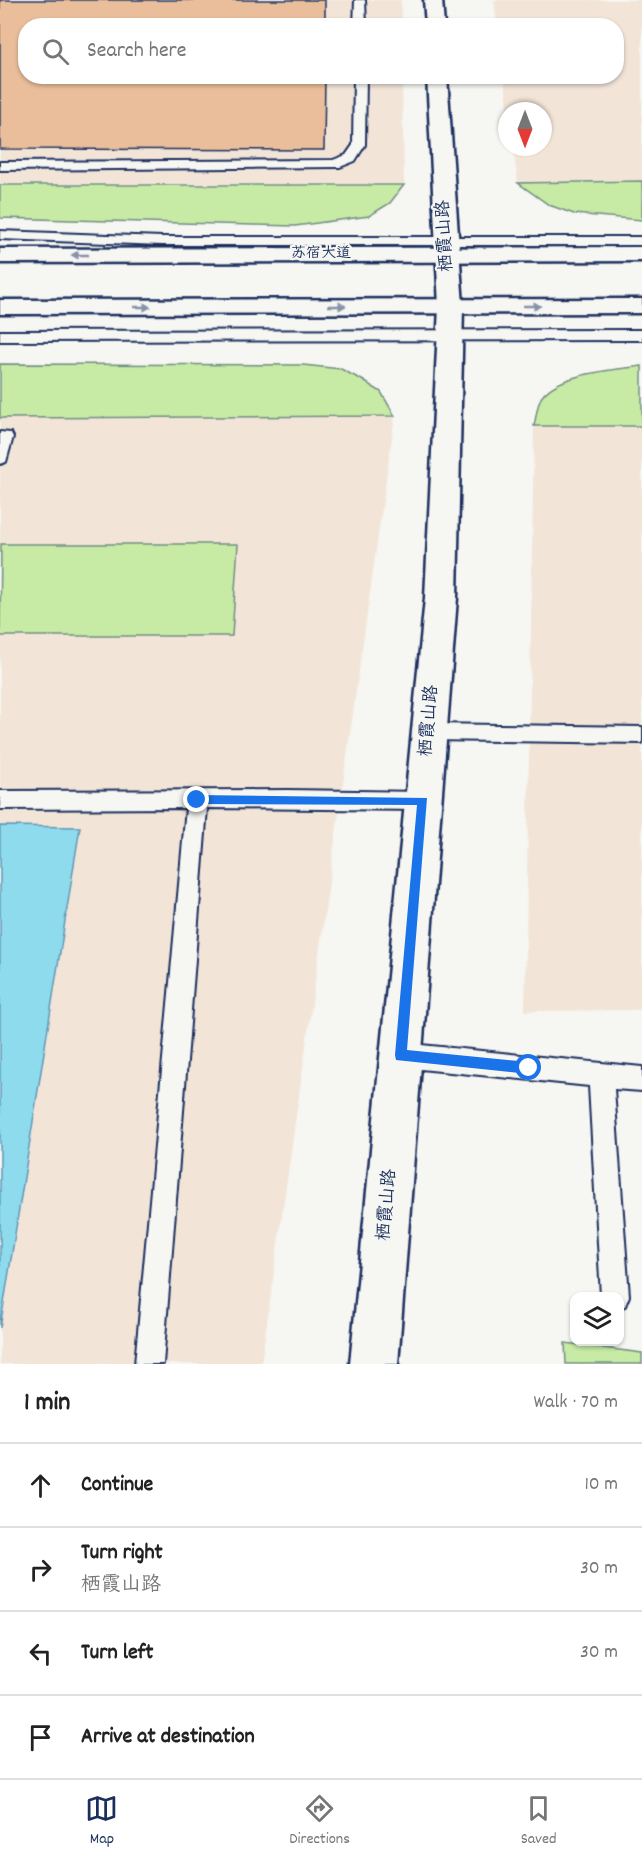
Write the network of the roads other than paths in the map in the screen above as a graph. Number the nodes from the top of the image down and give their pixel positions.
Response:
1 (360, 0) edge
2 (433, 0) edge
3 (360, 18) edge
4 (434, 18) edge
5 (360, 84) edge
6 (437, 84) edge
7 (0, 166) edge
8 (0, 235) edge
9 (642, 241) edge
10 (446, 247) junction
11 (642, 254) edge
12 (0, 256) edge
13 (642, 306) edge
14 (0, 308) edge
15 (450, 320) junction
16 (642, 335) edge
17 (0, 336) edge
18 (0, 437) edge
19 (0, 458) edge
20 (429, 732) junction
21 (642, 735) edge
22 (0, 800) edge
23 (197, 800) junction
24 (423, 801) junction
25 (401, 1055) junction
26 (601, 1075) junction
27 (642, 1079) edge
28 (615, 1292) edge
29 (149, 1364) edge
30 (375, 1364) edge

1 - 3 lane
2 - 4 street
5 - 7 lane
6 - 10 street, 栖霞山路
8 - 10 lane
9 - 10 lane
10 - 11 street, 苏宿大道
10 -> 12 street, 苏宿大道
10 - 15 street, 栖霞山路
15 -> 13 street
14 -> 15 street
15 - 16 lane
15 - 17 lane
15 - 20 street, 栖霞山路
18 - 19 lane
20 - 21 lane
20 - 24 street, 栖霞山路
22 - 23 lane
23 - 24 lane
23 - 29 lane
24 - 25 street, 栖霞山路
25 - 26 lane
25 - 30 street, 栖霞山路
26 - 27 lane
26 - 28 lane

